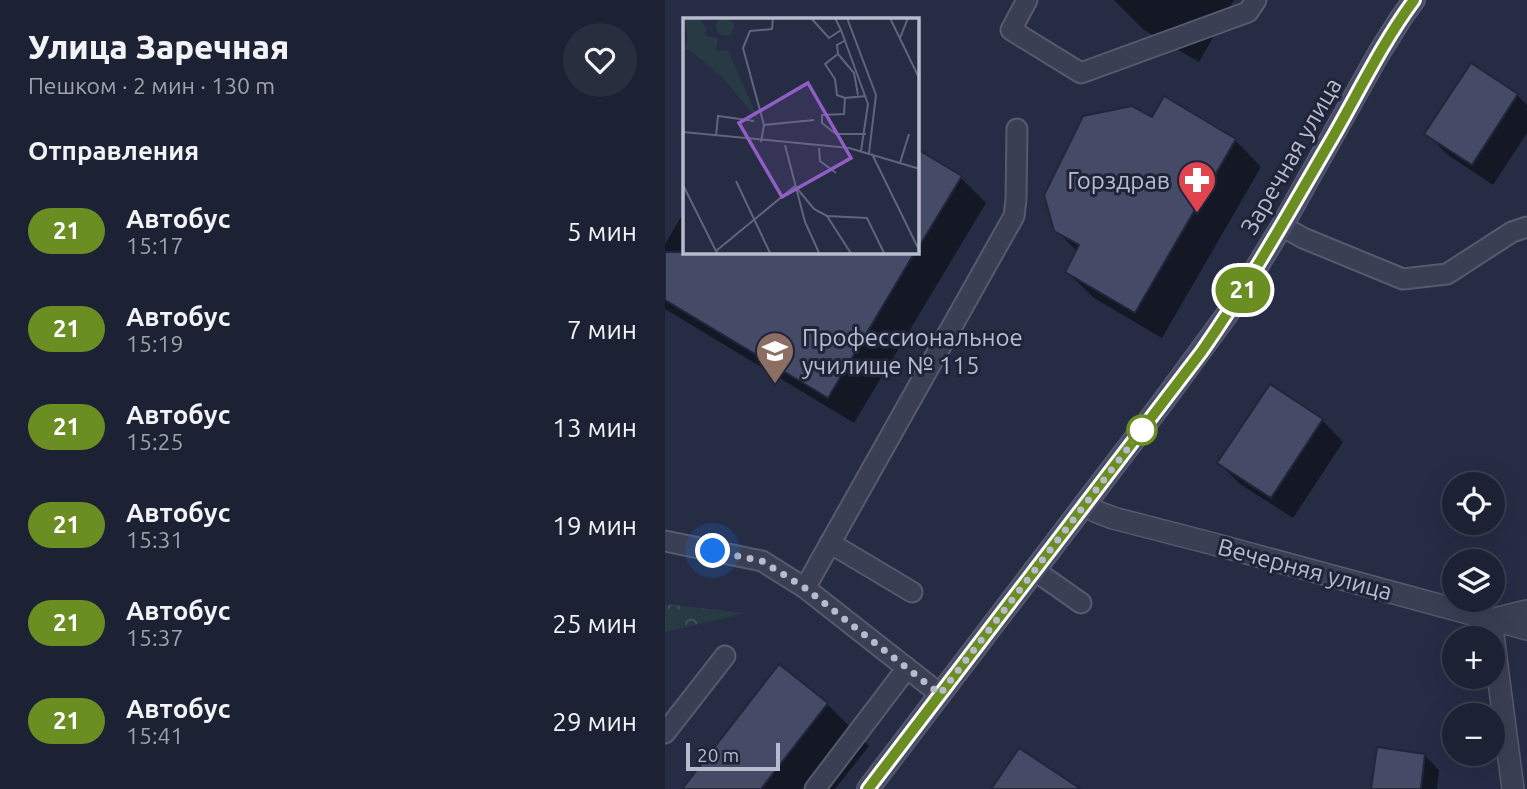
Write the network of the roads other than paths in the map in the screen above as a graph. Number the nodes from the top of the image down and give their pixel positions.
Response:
1 (1027, 0) edge
2 (1255, 0) edge
3 (1414, 0) edge
4 (1017, 129) dead end
5 (1282, 226) junction
6 (1527, 227) edge
7 (1085, 504) junction
8 (665, 541) edge
9 (830, 542) junction
10 (1034, 570) junction
11 (805, 588) junction
12 (912, 592) dead end
13 (1081, 603) dead end
14 (1527, 611) edge
15 (1491, 620) junction
16 (1527, 629) edge
17 (725, 656) dead end
18 (907, 668) junction
19 (940, 694) junction
20 (665, 733) edge
21 (815, 789) edge
22 (868, 789) edge
23 (1513, 789) edge

1 - 2 lane
3 - 5 main road, Заречная улица
4 - 9 lane
5 - 6 lane
5 - 7 main road, Заречная улица
7 - 10 main road, Заречная улица
7 - 15 street, Вечерняя улица
8 - 11 lane
9 - 11 lane
9 - 12 lane
10 - 13 lane
10 - 19 main road, Заречная улица
11 - 18 lane
14 - 15 street
15 - 16 street, Вечерняя улица
15 - 23 street
17 - 20 lane
18 - 19 lane
18 - 21 lane
19 - 22 main road, Заречная улица

